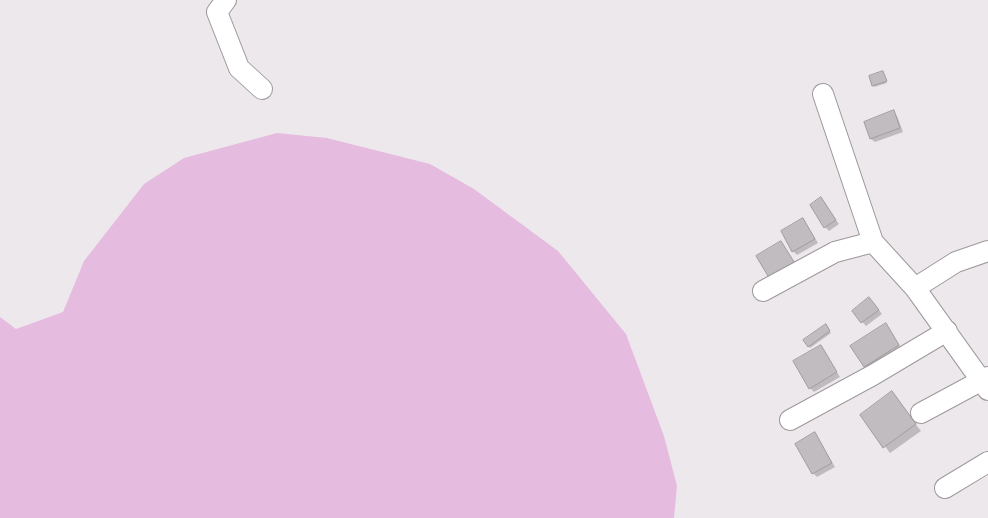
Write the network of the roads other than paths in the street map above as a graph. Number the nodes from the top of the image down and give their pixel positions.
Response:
1 (226, 0) edge
2 (262, 89) dead end
3 (823, 94) dead end
4 (873, 242) junction
5 (988, 251) edge
6 (915, 288) junction
7 (763, 291) dead end
8 (946, 331) junction
9 (986, 382) edge
10 (921, 414) dead end
11 (790, 420) dead end
12 (988, 462) edge
13 (945, 488) dead end

1 - 2 street
3 - 4 street
4 - 6 street
4 - 7 street
5 - 6 street
6 - 8 street
8 - 9 street
8 - 11 street
9 - 10 street
12 - 13 street

